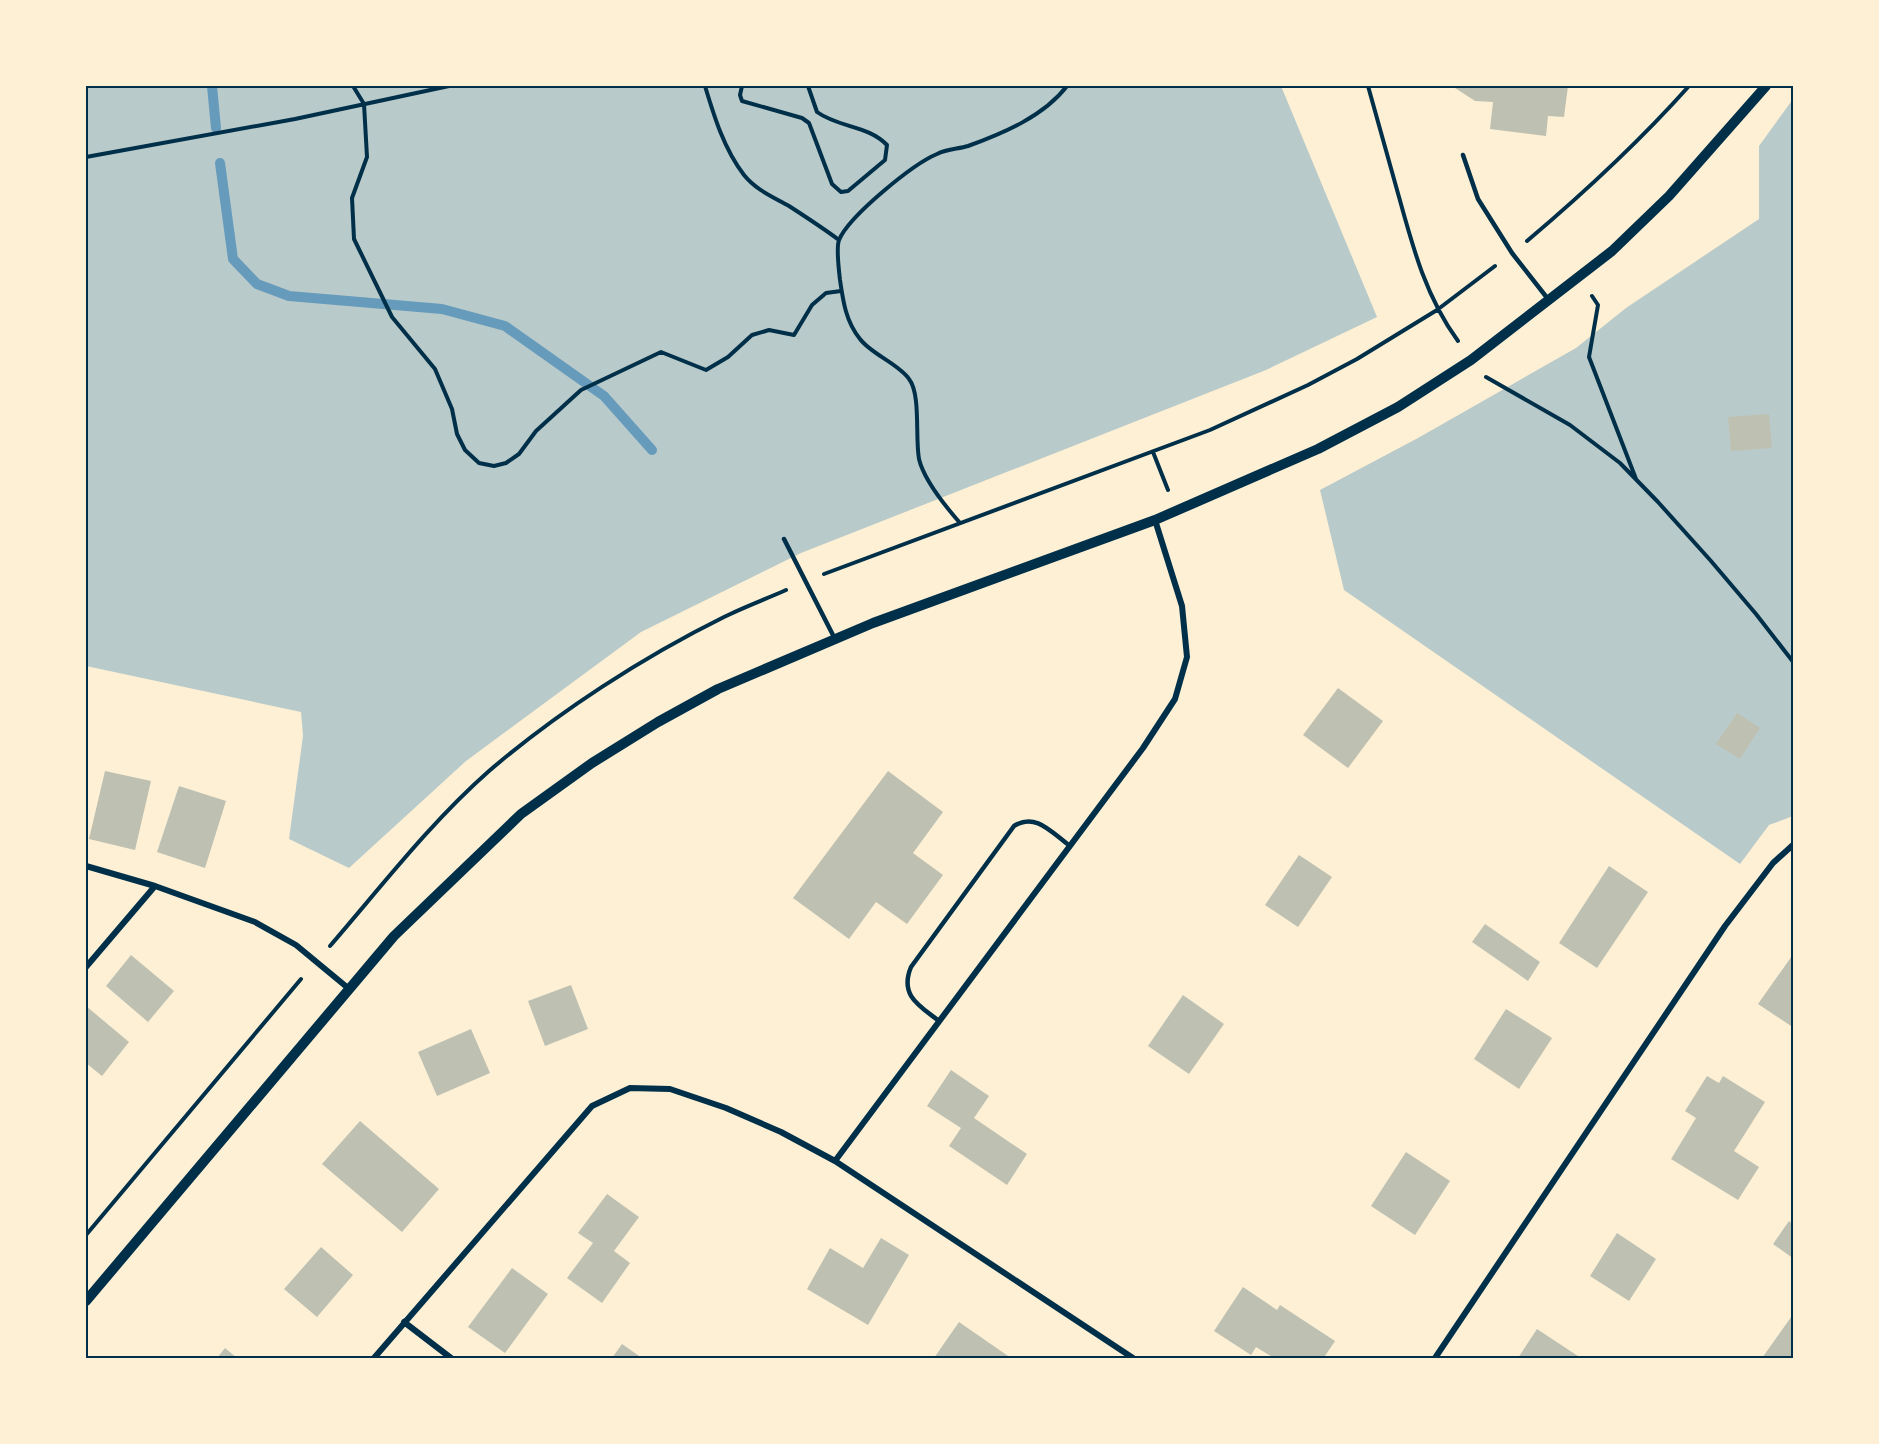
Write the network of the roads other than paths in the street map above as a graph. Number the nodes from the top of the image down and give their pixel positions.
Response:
1 (1766, 86) edge
2 (1463, 155) dead end
3 (1550, 301) junction
4 (1155, 520) junction
5 (784, 539) dead end
6 (835, 639) junction
7 (1794, 844) edge
8 (1070, 846) junction
9 (86, 866) edge
10 (155, 886) junction
11 (86, 967) edge
12 (348, 988) junction
13 (939, 1021) junction
14 (835, 1161) junction
15 (86, 1301) edge
16 (404, 1322) junction
17 (374, 1359) edge
18 (451, 1359) edge
19 (1133, 1359) edge
20 (1435, 1359) edge

1 - 3 street
2 - 3 lane
3 - 4 street
4 - 6 street
4 - 8 street
5 - 6 lane
6 - 12 street
7 - 20 street
8 - 13 street
8 - 13 lane
9 - 10 street
10 - 11 street
10 - 12 street
12 - 15 street
13 - 14 street
14 - 16 street
14 - 19 street
16 - 17 street
16 - 18 street

